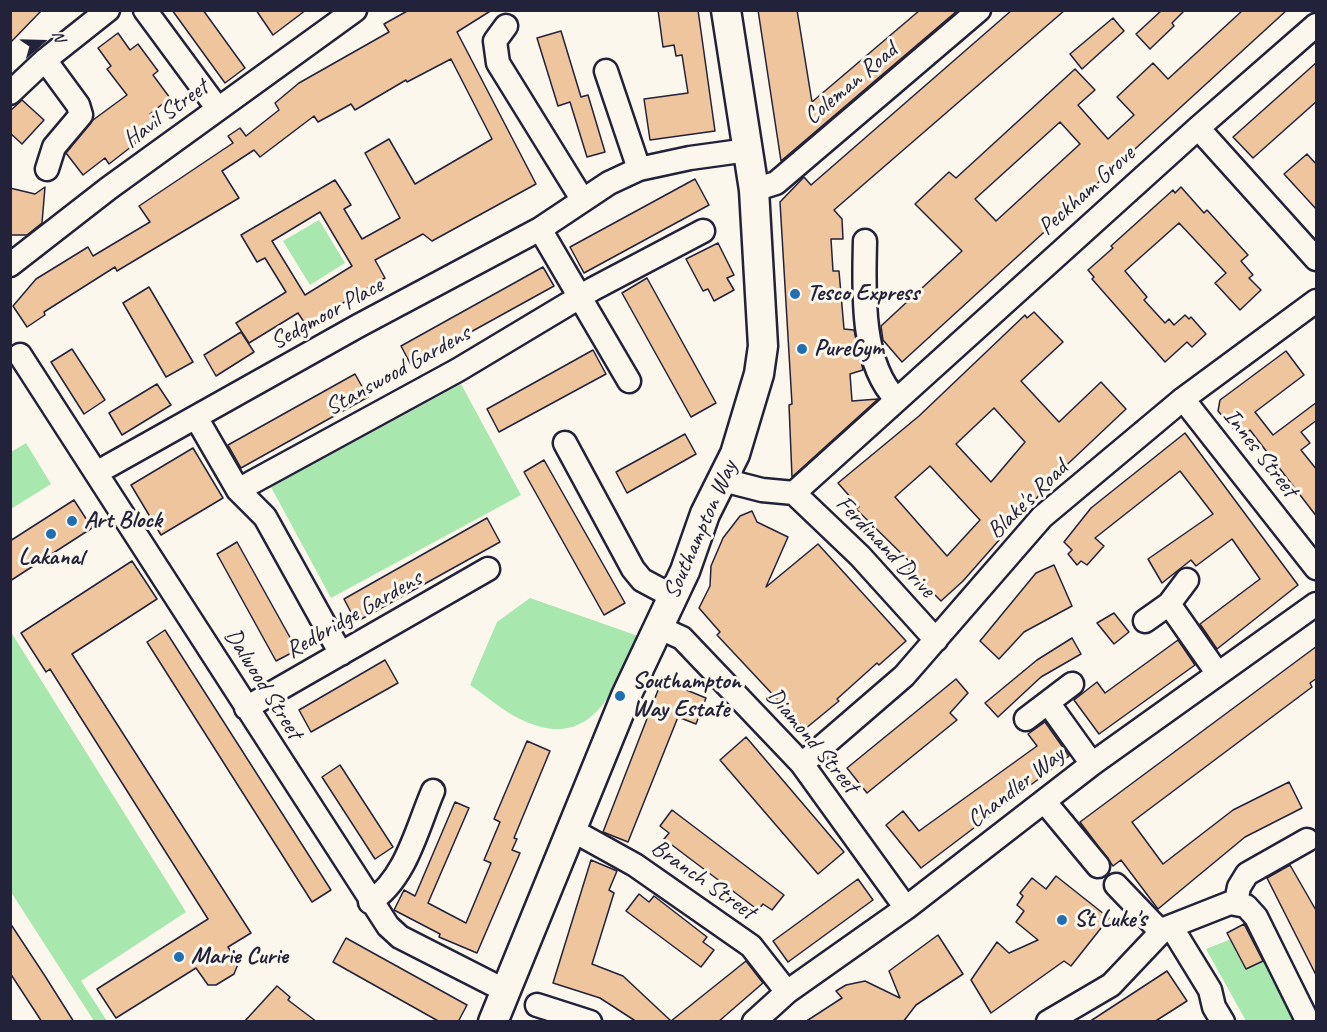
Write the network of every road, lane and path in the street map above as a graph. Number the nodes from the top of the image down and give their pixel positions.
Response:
1 (108, 10) edge
2 (145, 10) edge
3 (356, 10) edge
4 (726, 10) edge
5 (979, 10) edge
6 (1317, 25) edge
7 (506, 26) dead end
8 (45, 60) junction
9 (606, 70) dead end
10 (10, 93) edge
11 (218, 109) junction
12 (1198, 128) junction
13 (748, 150) junction
14 (47, 169) dead end
15 (639, 170) junction
16 (754, 190) junction
17 (582, 198) junction
18 (540, 229) junction
19 (703, 231) dead end
20 (865, 241) dead end
21 (1317, 260) edge
22 (10, 265) edge
23 (582, 297) junction
24 (1317, 301) edge
25 (20, 356) dead end
26 (629, 381) dead end
27 (896, 399) junction
28 (1183, 399) junction
29 (197, 419) junction
30 (565, 443) dead end
31 (96, 474) junction
32 (723, 480) junction
33 (238, 490) junction
34 (794, 493) junction
35 (1317, 568) edge
36 (488, 569) dead end
37 (1187, 580) dead end
38 (672, 596) junction
39 (1169, 604) junction
40 (1317, 604) edge
41 (1146, 621) dead end
42 (658, 627) junction
43 (936, 640) junction
44 (341, 654) junction
45 (1218, 674) junction
46 (1072, 684) dead end
47 (1049, 704) junction
48 (246, 708) junction
49 (1026, 719) dead end
50 (802, 764) junction
51 (1092, 764) junction
52 (433, 791) dead end
53 (1044, 801) junction
54 (572, 830) junction
55 (1307, 840) dead end
56 (1098, 866) dead end
57 (1116, 885) dead end
58 (370, 902) junction
59 (1236, 902) junction
60 (906, 908) junction
61 (1167, 930) junction
62 (506, 992) junction
63 (787, 992) junction
64 (537, 1005) dead end
65 (493, 1022) edge
66 (590, 1022) edge
67 (754, 1022) edge
68 (1048, 1022) edge
69 (1223, 1022) edge
70 (1308, 1022) edge

1 - 8 street
2 - 11 street
3 - 11 street, Havil Street
4 - 13 main road, Southampton Way
5 - 16 street, Coleman Road
6 - 12 street, Peckham Grove
7 - 17 street
8 - 10 street
8 - 14 street
9 - 15 street
11 - 22 street, Havil Street
12 - 21 street
12 - 27 street, Peckham Grove
13 - 15 street, Sedgmoor Place
13 - 16 main road, Southampton Way
15 - 17 street, Sedgmoor Place
16 - 32 main road, Southampton Way
17 - 18 street, Sedgmoor Place
18 - 23 street
18 - 29 street, Sedgmoor Place
19 - 23 street, Stanswood Gardens
20 - 27 street
23 - 26 street
23 - 33 street, Stanswood Gardens
24 - 28 street, Blake's Road
25 - 31 street, Dalwood Street
27 - 34 street, Peckham Grove
28 - 35 street, Innes Street
28 - 43 street, Blake's Road
29 - 31 street, Sedgmoor Place
29 - 33 street
30 - 38 street
31 - 48 street, Dalwood Street
32 - 34 street
32 - 38 main road, Southampton Way
33 - 44 street
34 - 43 street, Ferdinand Drive
36 - 44 street, Redbridge Gardens
37 - 39 street
38 - 42 main road, Southampton Way
39 - 41 street
39 - 45 street
40 - 45 street, Chandler Way
42 - 50 street, Diamond Street
42 - 54 main road, Southampton Way
43 - 50 street, Blake's Road
44 - 48 street, Redbridge Gardens
45 - 51 street, Chandler Way
46 - 47 street
47 - 49 street
47 - 51 street
48 - 58 street, Dalwood Street
50 - 60 street, Diamond Street
51 - 53 street, Chandler Way
52 - 58 street
53 - 56 street
53 - 60 street, Chandler Way
54 - 62 main road, Southampton Way
54 - 63 street, Branch Street
55 - 59 street
57 - 61 street
58 - 62 street, Dalwood Street
59 - 61 street
59 - 70 street
60 - 63 street, Chandler Way
61 - 68 street
61 - 69 street
62 - 65 main road, Southampton Way
63 - 67 street, Chandler Way
64 - 66 street

